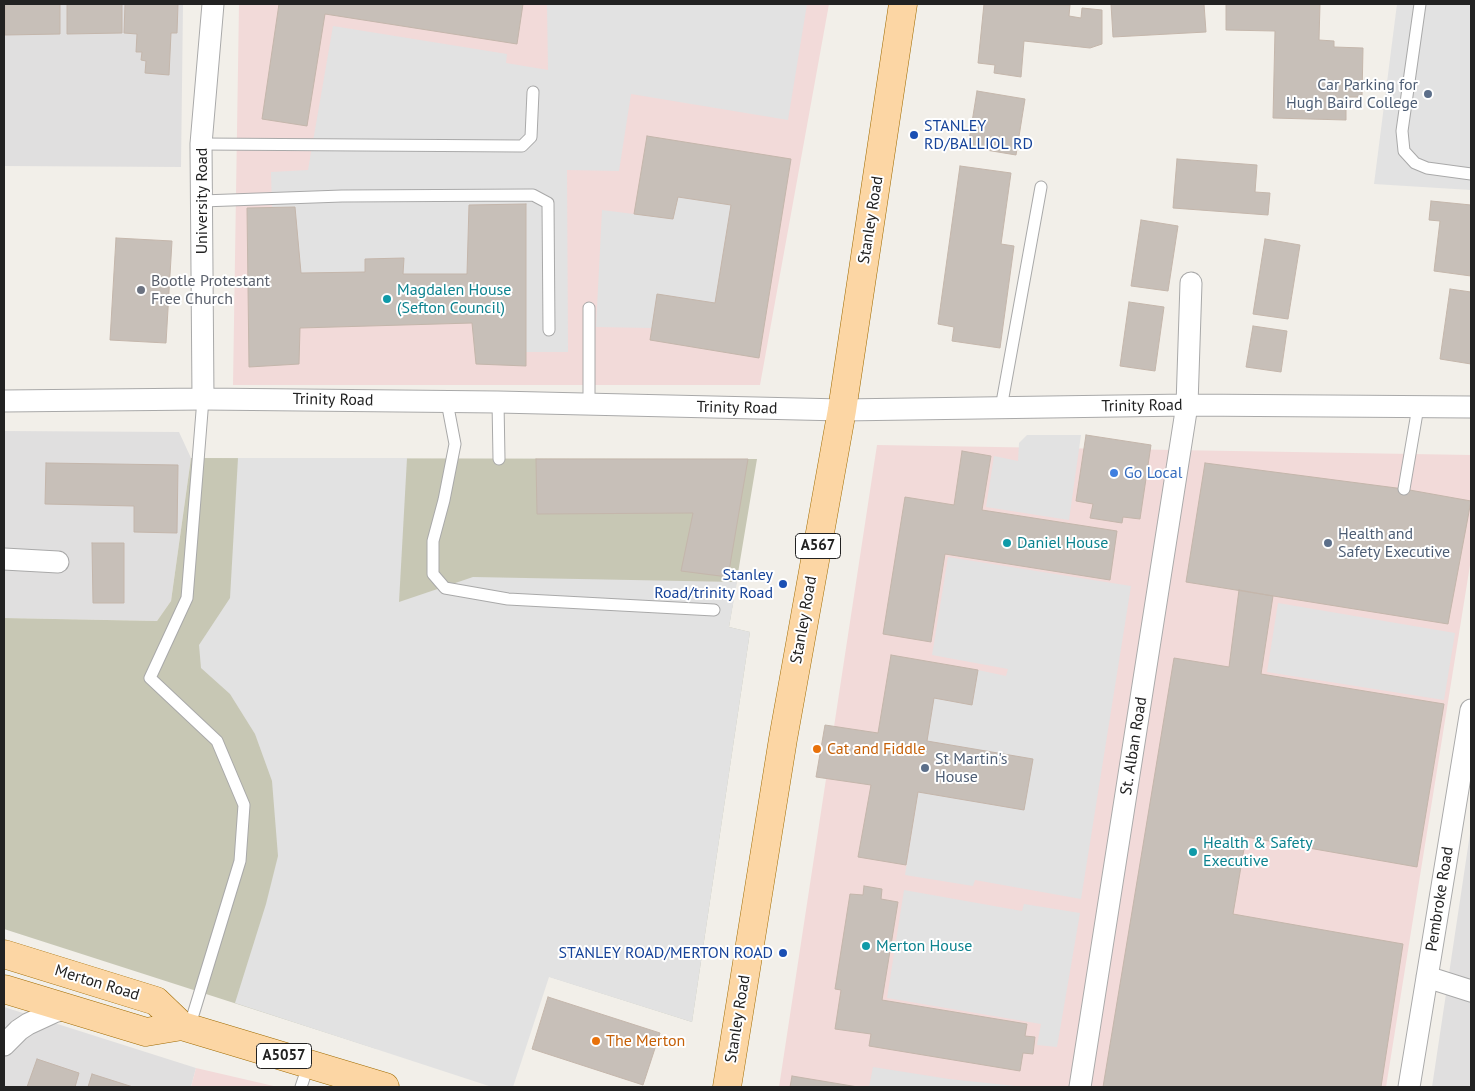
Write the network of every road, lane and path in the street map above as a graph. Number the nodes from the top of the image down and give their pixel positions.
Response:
1 (213, 4) edge
2 (903, 4) edge
3 (1420, 4) edge
4 (533, 92) dead end
5 (201, 144) junction
6 (1471, 174) edge
7 (1041, 187) dead end
8 (202, 201) junction
9 (1190, 283) dead end
10 (589, 308) dead end
11 (549, 330) dead end
12 (203, 399) junction
13 (4, 401) edge
14 (447, 402) junction
15 (498, 402) junction
16 (589, 405) junction
17 (1187, 405) junction
18 (1418, 407) junction
19 (1471, 407) edge
20 (1001, 408) junction
21 (842, 410) junction
22 (500, 459) dead end
23 (1404, 489) dead end
24 (4, 559) edge
25 (58, 562) dead end
26 (714, 610) dead end
27 (1471, 710) edge
28 (4, 954) edge
29 (1427, 977) junction
30 (4, 989) edge
31 (1471, 991) edge
32 (68, 1008) junction
33 (186, 1027) junction
34 (4, 1046) edge
35 (305, 1075) edge
36 (385, 1087) edge
37 (727, 1087) edge
38 (1080, 1087) edge
39 (1409, 1087) edge

1 - 5 street, University Road
2 - 21 main road, Stanley Road / A567
3 - 6 lane
4 - 5 lane
5 - 8 street, University Road
7 - 20 lane
8 - 11 lane
8 - 12 street, University Road
9 - 17 street, St. Alban Road
10 - 16 lane
12 - 13 street, Trinity Road
12 - 14 street, Trinity Road
12 - 33 lane
14 - 15 street, Trinity Road
14 - 26 lane
15 - 16 street, Trinity Road
15 - 22 lane
16 - 21 street, Trinity Road
17 - 18 street, Trinity Road
17 - 20 street, Trinity Road
17 - 38 street, St. Alban Road
18 - 19 street, Trinity Road
18 - 23 lane
20 - 21 street, Trinity Road
21 - 37 main road, Stanley Road / A567
24 - 25 street
27 - 29 street, Pembroke Road
28 - 33 main road, Merton Road / A5057
29 - 31 street
29 - 39 street, Pembroke Road
30 - 32 main road, Merton Road / A5057
32 - 33 main road, Merton Road / A5057
32 - 34 street
33 - 35 main road, Merton Road / A5057
35 - 36 main road, Merton Road / A5057

